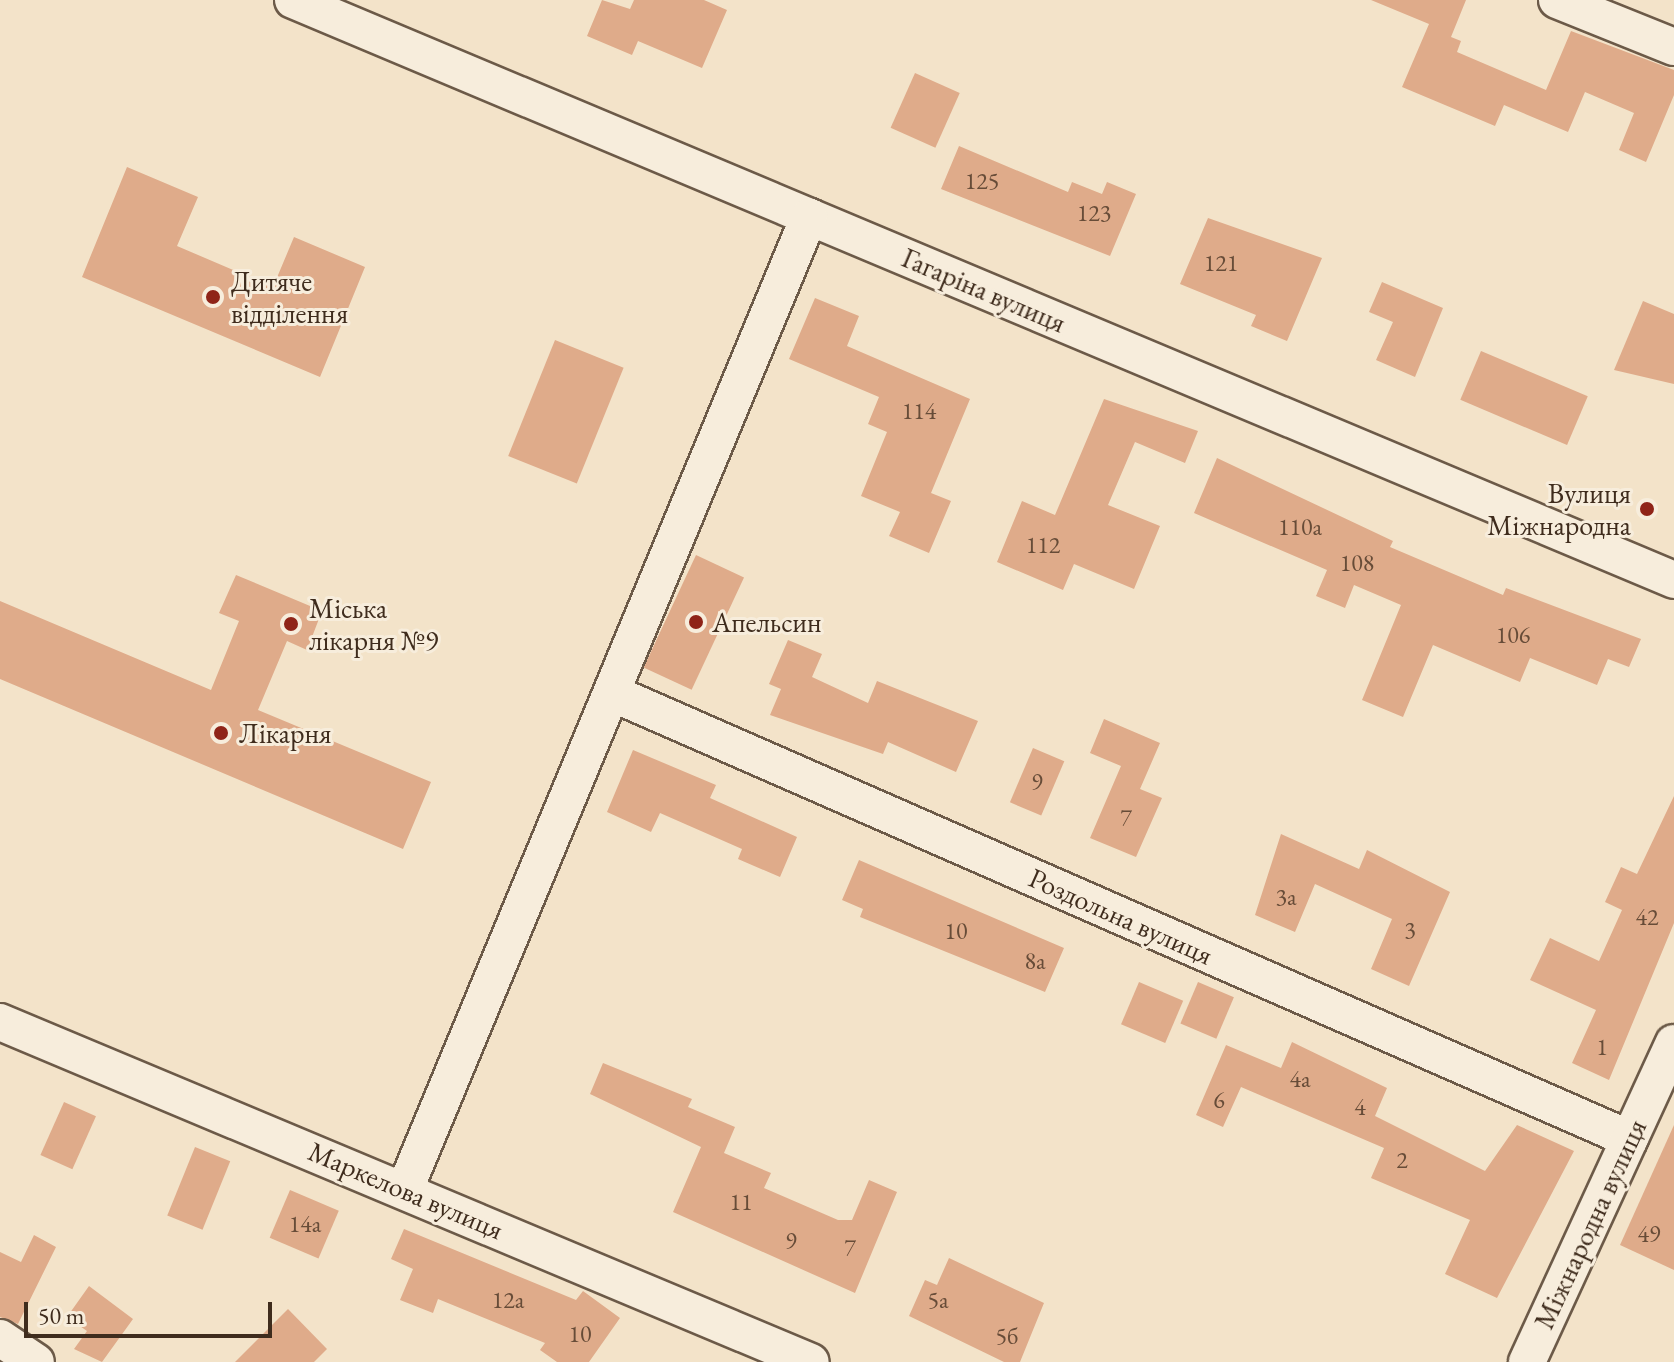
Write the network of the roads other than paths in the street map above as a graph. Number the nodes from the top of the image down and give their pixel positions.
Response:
1 (293, 0) edge
2 (1557, 0) edge
3 (1674, 47) edge
4 (809, 217) junction
5 (1674, 580) edge
6 (612, 693) junction
7 (0, 1022) edge
8 (1674, 1043) edge
9 (1630, 1139) junction
10 (405, 1189) junction
11 (0, 1338) edge
12 (36, 1362) edge
13 (811, 1362) edge
14 (1527, 1362) edge

1 - 4 street, Гагаріна вулиця
2 - 3 street
4 - 5 street, Гагаріна вулиця
4 - 6 street
6 - 9 street, Роздольна вулиця
6 - 10 street
7 - 10 street, Маркелова вулиця
8 - 9 street, Міжнародна вулиця
9 - 14 street, Міжнародна вулиця
10 - 13 street, Маркелова вулиця
11 - 12 street

